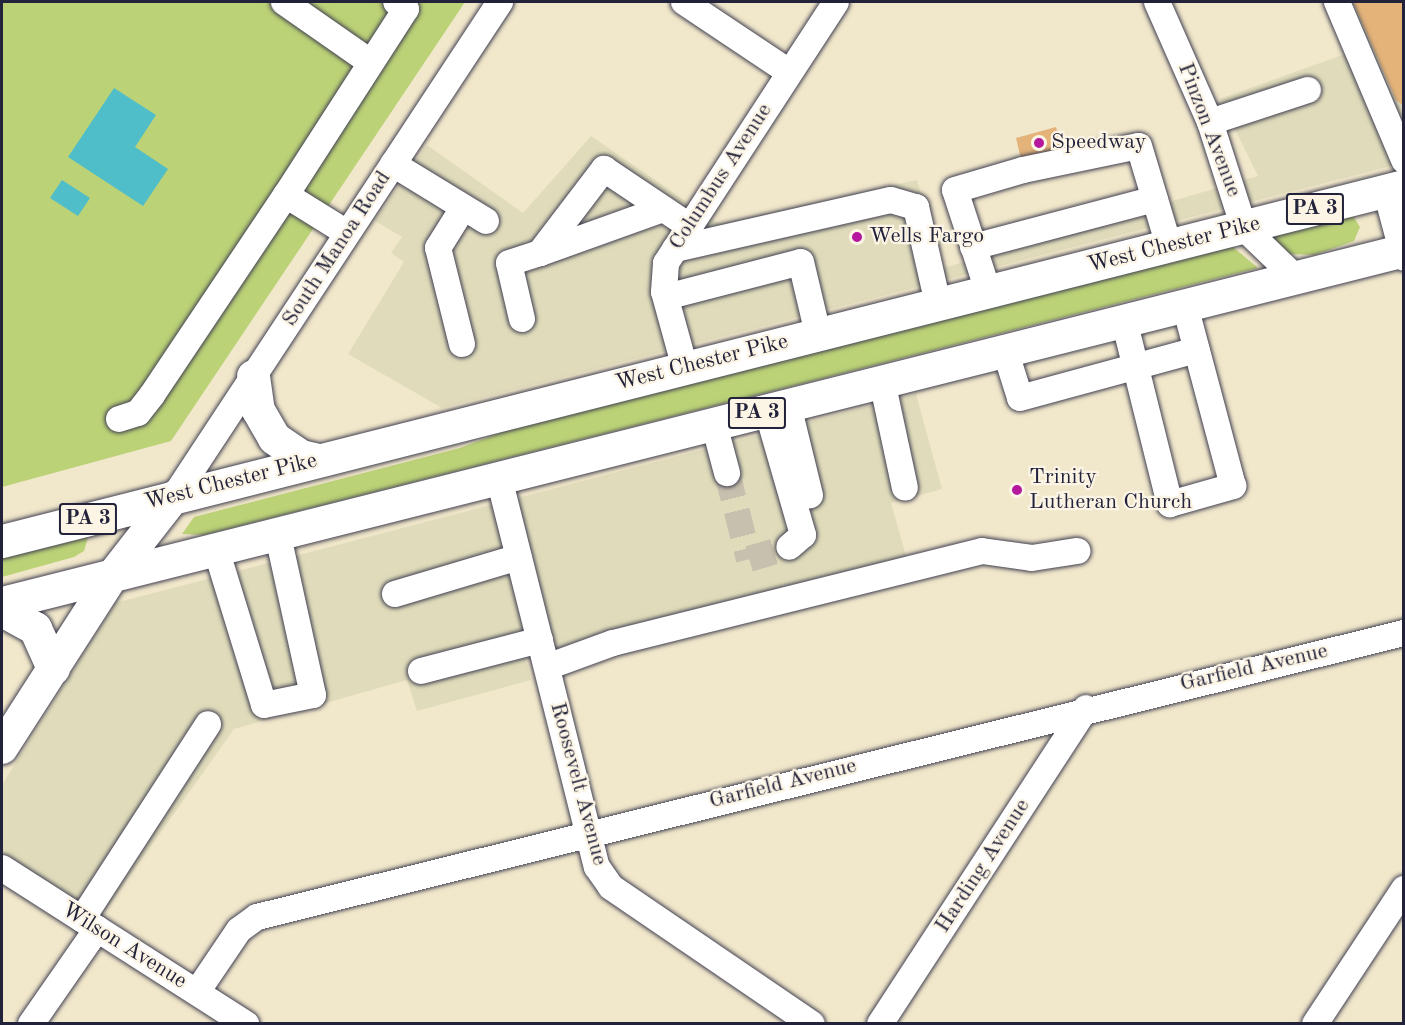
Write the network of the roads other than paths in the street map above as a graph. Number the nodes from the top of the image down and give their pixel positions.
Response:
1 (284, 2) edge
2 (396, 2) edge
3 (500, 2) edge
4 (684, 2) edge
5 (836, 2) edge
6 (1157, 2) edge
7 (1336, 2) edge
8 (370, 62) junction
9 (789, 72) junction
10 (1308, 90) dead end
11 (1210, 122) junction
12 (1404, 160) edge
13 (393, 164) junction
14 (1395, 189) edge
15 (286, 195) junction
16 (1155, 199) junction
17 (463, 208) junction
18 (663, 209) junction
19 (486, 221) dead end
20 (689, 226) junction
21 (1244, 228) junction
22 (347, 233) junction
23 (973, 246) junction
24 (1169, 246) junction
25 (675, 249) junction
26 (540, 253) junction
27 (1403, 253) edge
28 (1295, 278) junction
29 (988, 291) junction
30 (666, 297) junction
31 (938, 304) junction
32 (1185, 305) junction
33 (522, 319) dead end
34 (1124, 320) junction
35 (818, 334) junction
36 (462, 344) dead end
37 (1197, 350) junction
38 (1005, 351) junction
39 (1135, 365) junction
40 (685, 368) junction
41 (253, 376) junction
42 (882, 381) junction
43 (778, 408) junction
44 (119, 419) dead end
45 (714, 424) junction
46 (319, 460) junction
47 (727, 473) tunnel mouth
48 (498, 478) junction
49 (905, 488) dead end
50 (810, 495) dead end
51 (174, 497) junction
52 (278, 536) junction
53 (2, 541) edge
54 (789, 547) dead end
55 (216, 549) junction
56 (1077, 551) dead end
57 (519, 557) junction
58 (113, 575) junction
59 (395, 594) dead end
60 (2, 603) edge
61 (2, 610) edge
62 (1404, 633) edge
63 (540, 640) junction
64 (547, 667) junction
65 (53, 668) junction
66 (421, 671) dead end
67 (1086, 708) junction
68 (208, 724) dead end
69 (2, 748) edge
70 (590, 833) junction
71 (2, 868) edge
72 (1404, 890) edge
73 (89, 924) junction
74 (197, 992) junction
75 (31, 1023) edge
76 (246, 1023) edge
77 (812, 1023) edge
78 (880, 1023) edge
79 (1315, 1023) edge

1 - 8 street
2 - 8 street
3 - 13 street, South Manoa Road
4 - 9 street
5 - 9 street, Columbus Avenue
6 - 11 street, Pinzon Avenue
7 - 12 street
8 - 15 street
9 - 20 street, Columbus Avenue
10 - 11 street
11 - 21 street, Pinzon Avenue
13 - 17 street
13 - 22 street, South Manoa Road
14 - 21 highway, West Chester Pike / PA 3
14 - 27 street
15 - 22 street
15 - 44 street
16 - 23 street
16 - 23 street
16 - 24 street
17 - 19 street
17 - 36 street
18 - 20 street
18 - 26 street
18 - 26 street
20 - 25 street, Columbus Avenue
21 - 24 highway, West Chester Pike / PA 3
21 - 28 street, Pinzon Avenue
22 - 41 street, South Manoa Road
23 - 29 street
24 - 29 highway, West Chester Pike / PA 3
25 - 30 street, Columbus Avenue
25 - 31 street
26 - 33 street
27 - 28 highway, PA 3
28 - 32 highway, PA 3
29 - 31 highway, West Chester Pike / PA 3
30 - 35 street
30 - 40 street, Columbus Avenue
31 - 35 highway, West Chester Pike / PA 3
32 - 34 highway, PA 3
32 - 37 street
34 - 38 highway, PA 3
34 - 39 street
35 - 40 highway, West Chester Pike / PA 3
37 - 39 street
37 - 39 street
38 - 39 street
38 - 42 highway, PA 3
40 - 46 highway, West Chester Pike / PA 3
41 - 46 highway
41 - 51 street, South Manoa Road
42 - 43 highway, PA 3
42 - 49 street
43 - 45 highway, PA 3
43 - 50 street
43 - 54 street
45 - 47 street
45 - 48 highway, PA 3
46 - 51 highway, West Chester Pike / PA 3
48 - 52 highway, PA 3
48 - 57 street, Roosevelt Avenue
51 - 53 highway, West Chester Pike / PA 3
51 - 58 main road
52 - 55 highway, PA 3
52 - 55 street
55 - 58 highway, PA 3
56 - 64 street
57 - 59 street
57 - 63 street, Roosevelt Avenue
58 - 60 highway, PA 3
58 - 65 main road
61 - 65 highway
62 - 67 street, Garfield Avenue
63 - 64 street, Roosevelt Avenue
63 - 66 street
64 - 70 street, Roosevelt Avenue
65 - 69 main road
67 - 70 street, Garfield Avenue
67 - 78 street, Harding Avenue
68 - 73 street
70 - 74 street, Garfield Avenue
70 - 77 street, Roosevelt Avenue
71 - 73 street, Wilson Avenue
72 - 79 street
73 - 74 street, Wilson Avenue
73 - 75 street
74 - 76 street, Wilson Avenue

